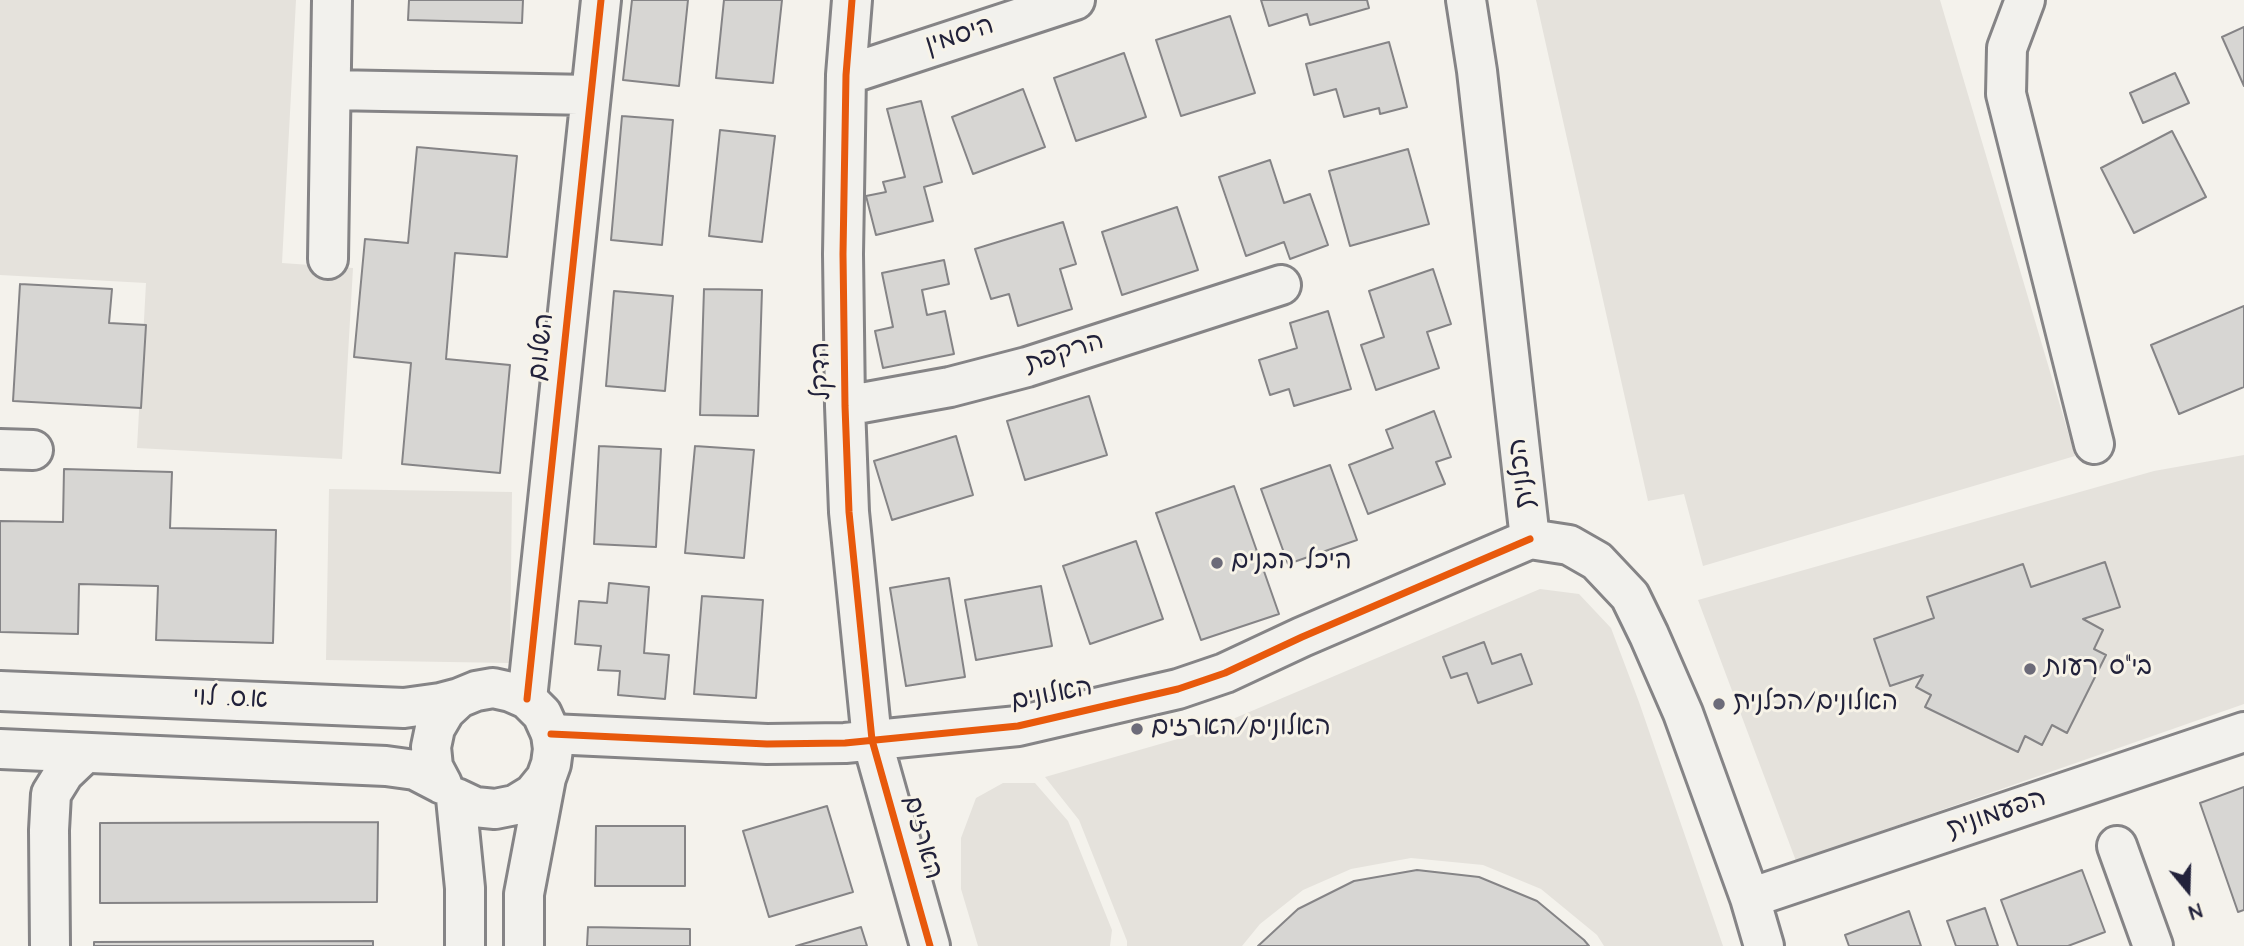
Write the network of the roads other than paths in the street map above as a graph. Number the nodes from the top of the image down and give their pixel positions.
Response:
1 (332, 0) edge
2 (601, 0) edge
3 (852, 0) edge
4 (1075, 0) edge
5 (1466, 0) edge
6 (2025, 0) edge
7 (846, 75) junction
8 (331, 90) junction
9 (591, 95) junction
10 (328, 259) dead end
11 (1281, 285) dead end
12 (845, 406) junction
13 (2094, 444) dead end
14 (1531, 540) junction
15 (0, 691) edge
16 (459, 698) junction
17 (527, 699) junction
18 (2244, 732) edge
19 (551, 734) junction
20 (872, 740) junction
21 (0, 749) edge
22 (85, 753) junction
23 (546, 778) junction
24 (449, 791) junction
25 (2117, 846) dead end
26 (1750, 898) junction
27 (50, 946) edge
28 (465, 946) edge
29 (524, 946) edge
30 (930, 946) edge
31 (1765, 946) edge
32 (2153, 946) edge

1 - 8 street
2 - 9 street, השלום
3 - 7 street, הדקל
4 - 7 street, היסמין
5 - 14 street, הכלנית
6 - 13 street
7 - 12 street, הדקל
8 - 9 street
8 - 10 street
9 - 17 street, השלום
11 - 12 street, הרקפת
12 - 20 street, הדקל
14 - 20 street, האלונים
14 - 26 street, הכלנית
15 - 16 street, א.ס. לוי
16 - 17 street
16 - 24 street
17 - 19 street
18 - 26 street, הפעמונית
19 - 20 street, האלונים
19 - 23 street
20 - 30 street, הארזים
21 - 22 street
22 - 24 street
22 - 27 street
23 - 24 street
23 - 29 street
24 - 28 street
25 - 32 street
26 - 31 street, הכלנית

